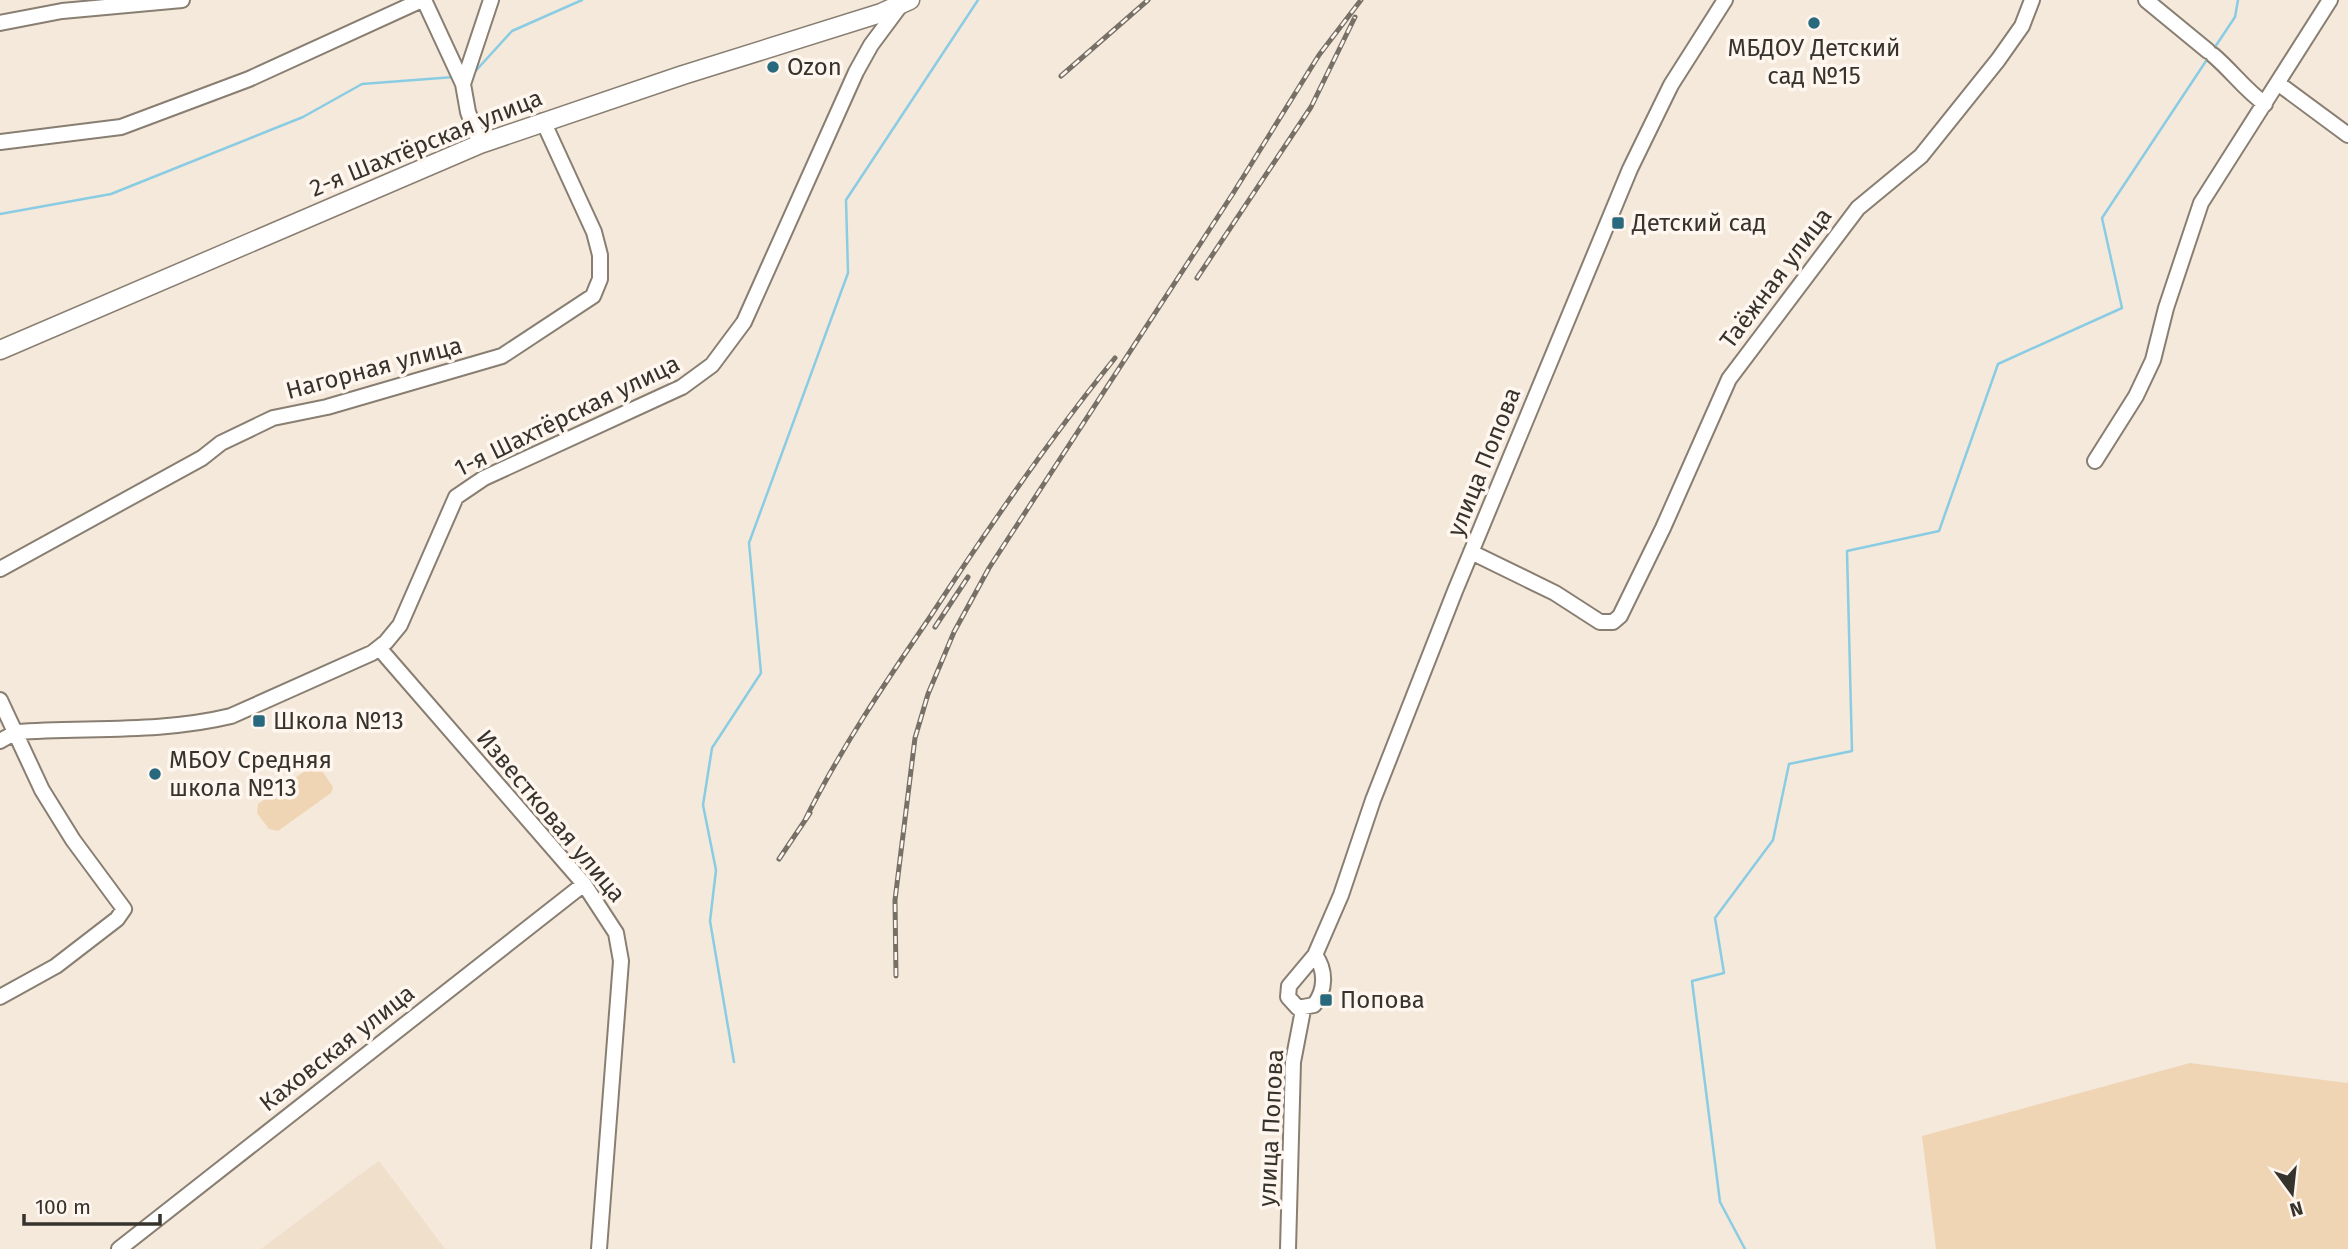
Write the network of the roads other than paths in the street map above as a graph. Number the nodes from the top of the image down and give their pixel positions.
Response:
1 (181, 0) edge
2 (423, 0) edge
3 (491, 0) edge
4 (1725, 0) edge
5 (2032, 0) edge
6 (2146, 0) edge
7 (2330, 0) edge
8 (905, 3) edge
9 (0, 23) edge
10 (463, 84) junction
11 (2279, 84) junction
12 (2265, 104) junction
13 (543, 121) junction
14 (2348, 135) edge
15 (0, 142) edge
16 (480, 144) junction
17 (0, 350) edge
18 (2095, 461) dead end
19 (1471, 552) junction
20 (0, 569) edge
21 (379, 648) junction
22 (0, 701) edge
23 (16, 732) junction
24 (0, 741) edge
25 (584, 884) junction
26 (1315, 955) junction
27 (0, 997) edge
28 (1303, 1010) junction
29 (119, 1249) edge
30 (599, 1249) edge
31 (1288, 1249) edge

1 - 9 street
2 - 10 street
2 - 15 street
3 - 10 street
4 - 19 street, улица Попова
5 - 19 street, Таёжная улица
6 - 12 street
7 - 11 street
8 - 13 main road, 2-я Шахтёрская улица
8 - 21 street, 1-я Шахтёрская улица
10 - 16 street
11 - 12 street
11 - 14 street
12 - 18 street
13 - 16 main road, 2-я Шахтёрская улица
13 - 20 street, Нагорная улица
16 - 17 main road, 2-я Шахтёрская улица
19 - 26 street, улица Попова
21 - 23 street
21 - 25 street, Известковая улица
22 - 23 street
23 - 24 street
23 - 27 street
25 - 29 street, Каховская улица
25 - 30 street, Известковая улица
26 - 28 street, улица Попова
26 - 28 street, улица Попова
28 - 31 street, улица Попова

